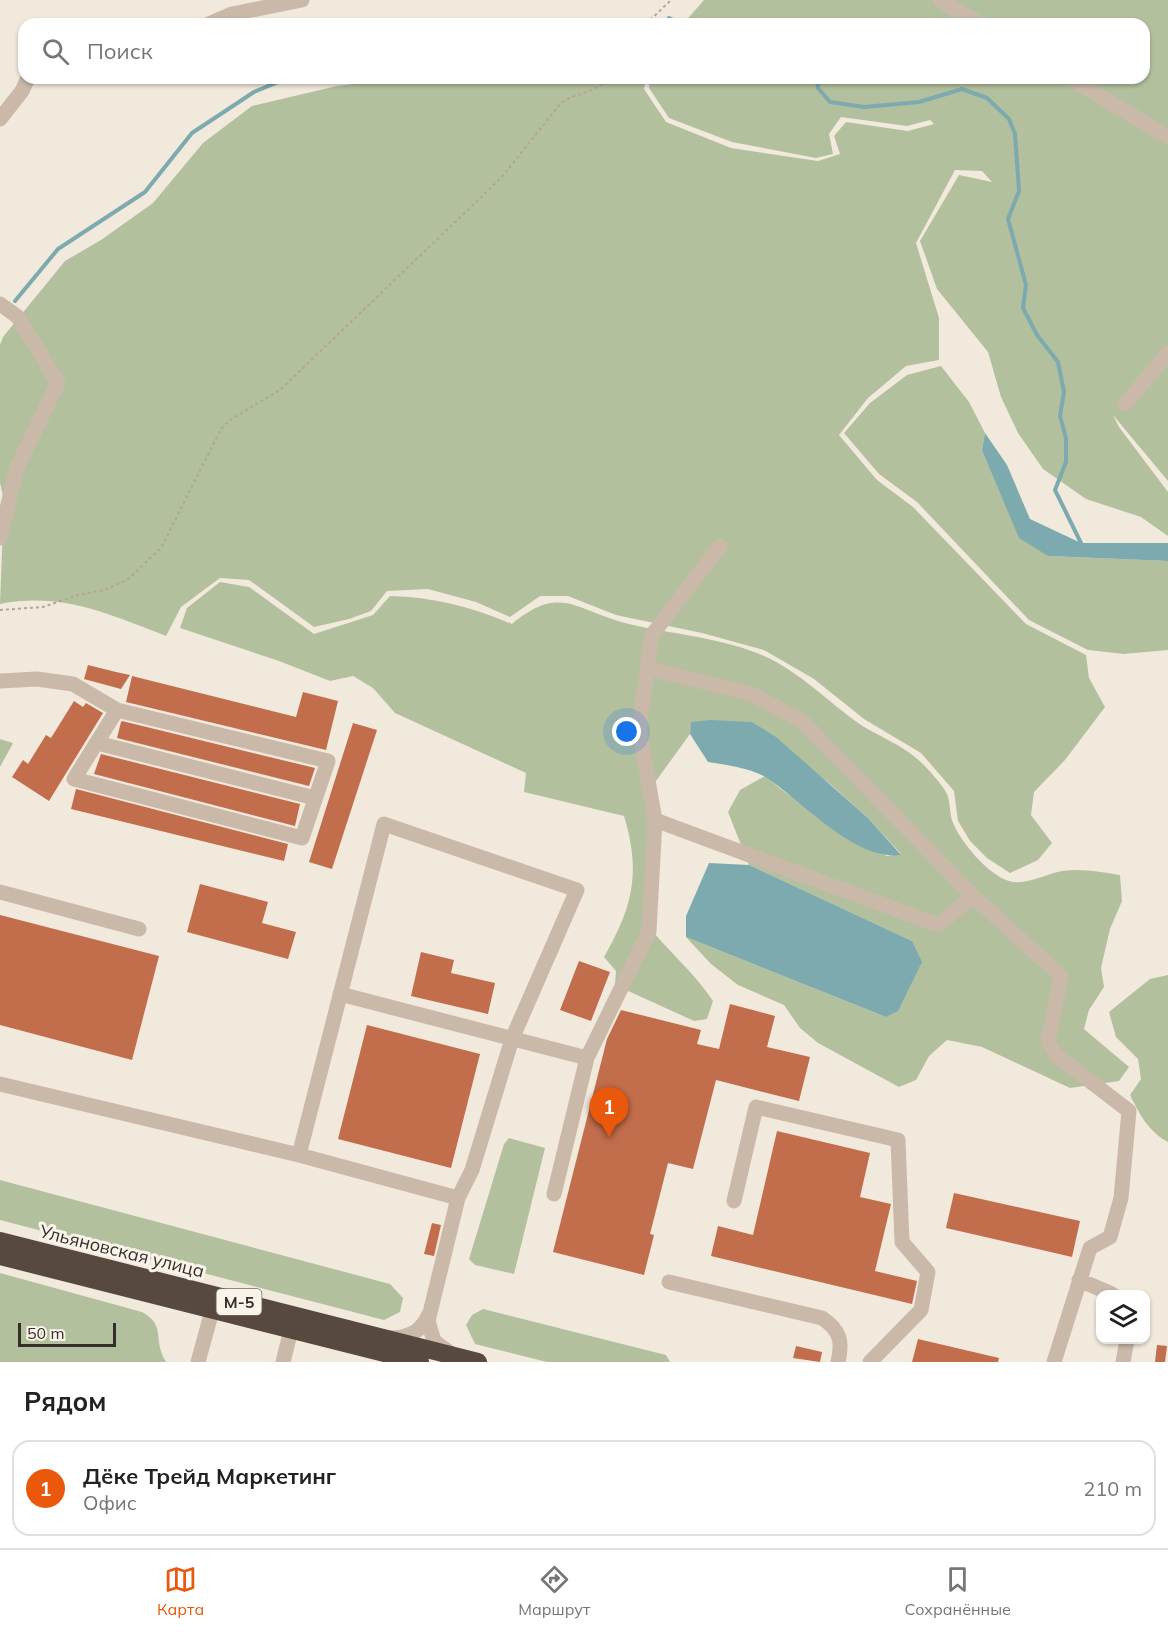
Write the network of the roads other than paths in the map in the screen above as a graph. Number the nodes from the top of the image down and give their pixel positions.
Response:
1 (302, 0) edge
2 (940, 0) edge
3 (223, 18) edge
4 (970, 18) edge
5 (25, 84) edge
6 (1080, 84) edge
7 (0, 119) edge
8 (1168, 137) edge
9 (0, 304) edge
10 (1168, 353) edge
11 (1125, 404) dead end
12 (0, 538) edge
13 (720, 546) dead end
14 (647, 668) junction
15 (0, 681) edge
16 (117, 710) junction
17 (97, 743) junction
18 (315, 798) junction
19 (656, 820) junction
20 (0, 892) edge
21 (973, 896) junction
22 (139, 929) dead end
23 (340, 994) junction
24 (512, 1039) junction
25 (587, 1058) junction
26 (0, 1084) edge
27 (300, 1155) junction
28 (554, 1194) dead end
29 (458, 1198) junction
30 (734, 1201) dead end
31 (0, 1241) edge
32 (0, 1256) edge
33 (1079, 1280) junction
34 (669, 1282) dead end
35 (1103, 1290) edge
36 (212, 1311) junction
37 (429, 1314) junction
38 (291, 1330) junction
39 (385, 1339) junction
40 (1125, 1344) edge
41 (458, 1357) junction
42 (198, 1362) edge
43 (283, 1362) edge
44 (420, 1362) edge
45 (478, 1362) edge
46 (838, 1362) edge
47 (870, 1362) edge
48 (1054, 1362) edge
49 (1123, 1362) edge

1 - 3 lane
2 - 4 lane
5 - 7 lane
6 - 8 lane
9 - 12 lane
10 - 11 lane
13 - 14 lane
14 - 19 lane
14 - 21 lane
15 - 16 lane
16 - 17 lane
16 - 18 lane
17 - 18 lane
17 - 18 lane
19 - 21 lane
19 - 25 lane
20 - 22 lane
21 - 33 lane
23 - 24 lane
23 - 24 lane
23 - 27 lane
24 - 25 lane
24 - 29 lane
25 - 28 lane
26 - 27 lane
27 - 29 lane
29 - 37 lane
30 - 47 lane
31 - 39 highway, Ульяновская улица / М-5
32 - 36 highway, Ульяновская улица / М-5
33 - 35 lane
33 - 48 lane
34 - 46 lane
36 - 38 highway, Ульяновская улица / М-5
36 - 42 lane
37 - 39 lane
37 - 41 lane
38 - 43 lane
38 - 44 highway, Ульяновская улица / М-5
39 - 41 highway, Ульяновская улица / М-5
40 - 49 lane
41 - 45 highway, Ульяновская улица / М-5

